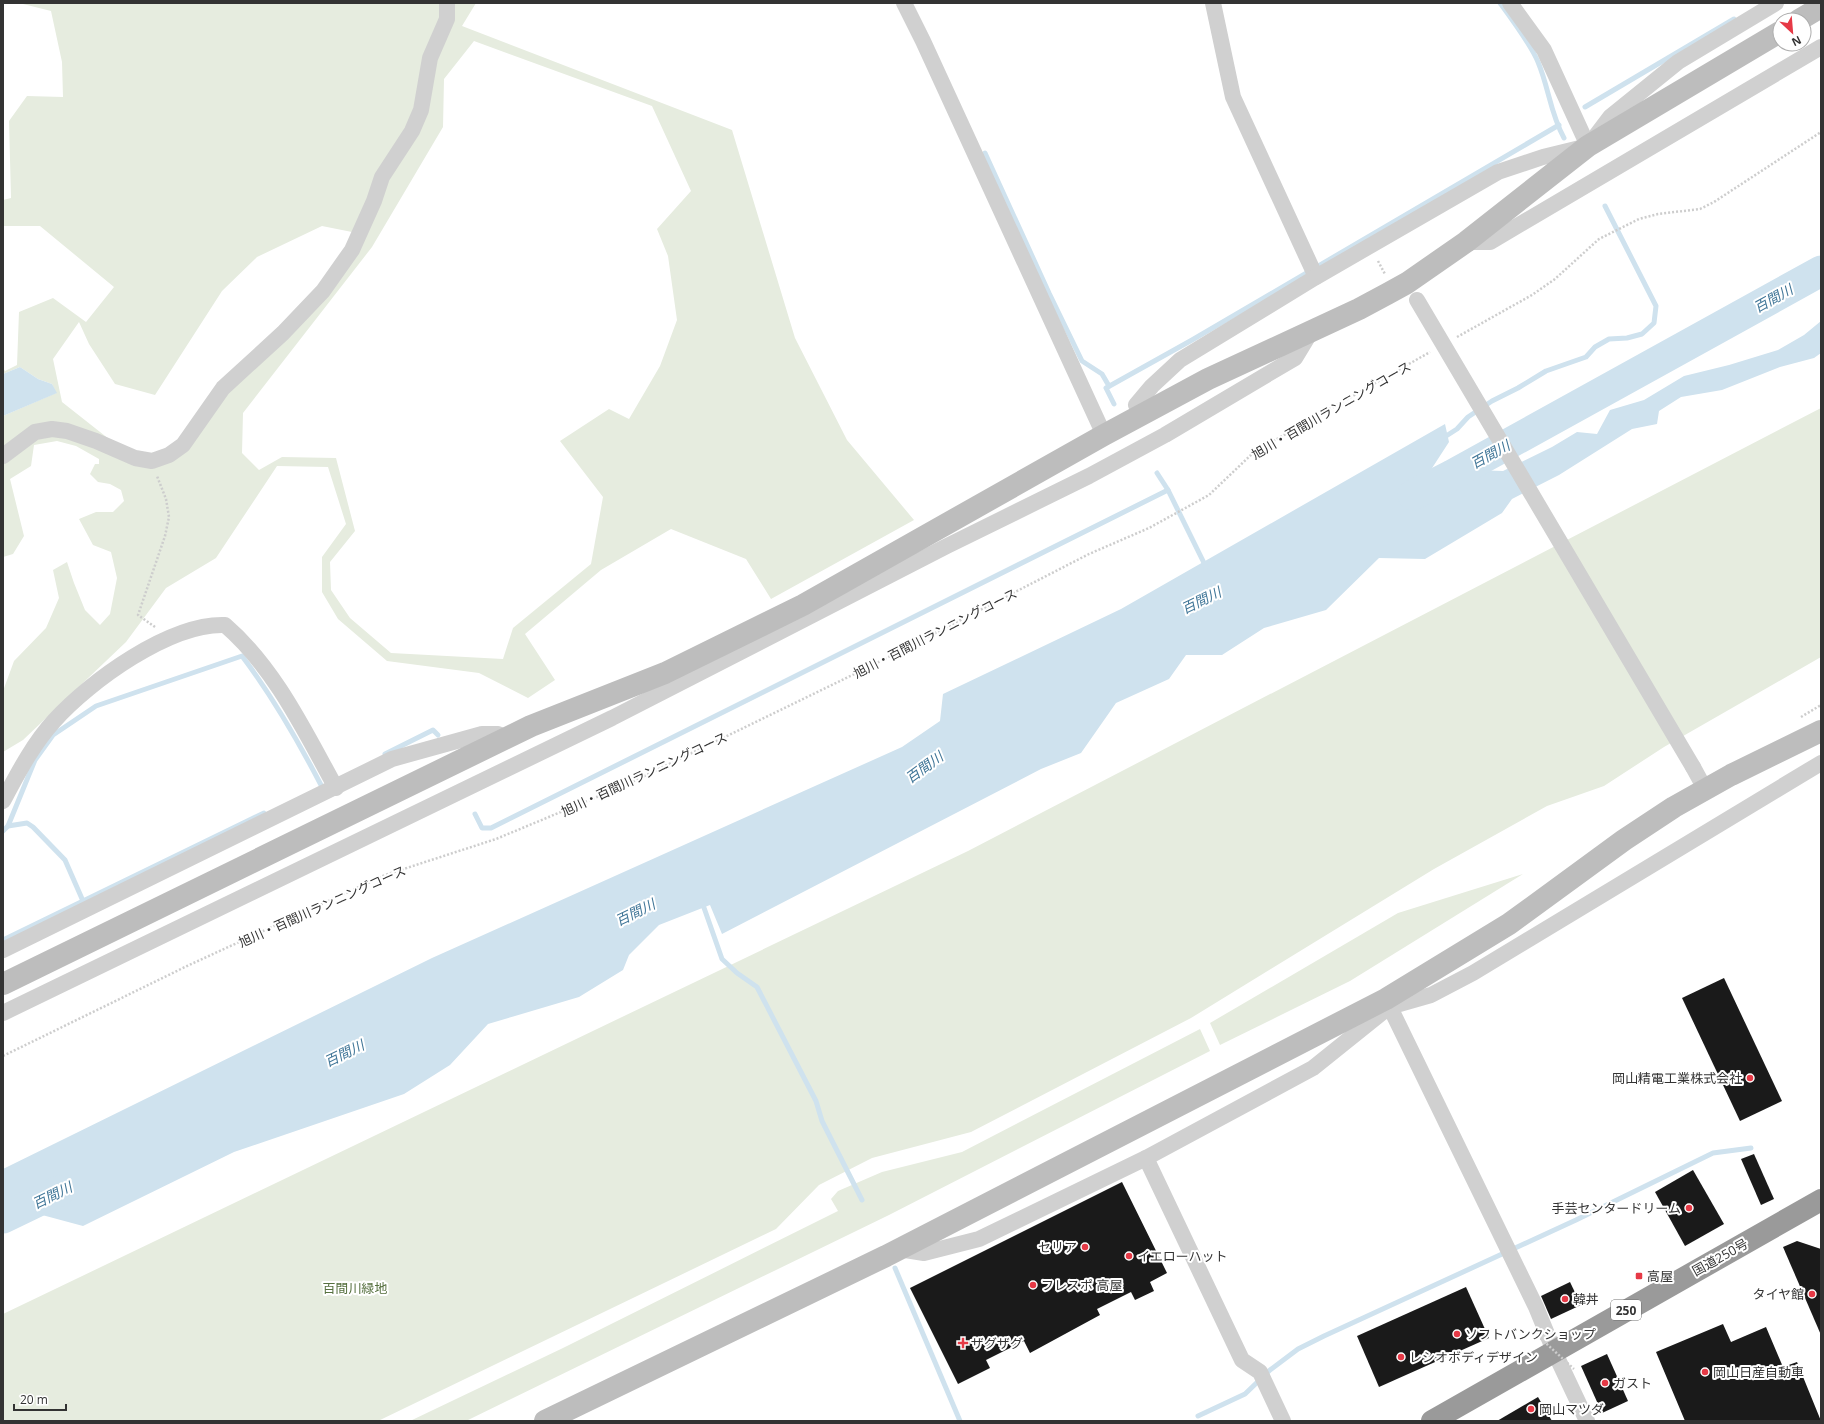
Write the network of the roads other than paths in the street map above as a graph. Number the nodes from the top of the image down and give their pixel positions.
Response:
1 (447, 3) edge
2 (904, 3) edge
3 (1213, 3) edge
4 (1510, 3) edge
5 (1776, 3) edge
6 (1821, 7) edge
7 (1812, 12) edge
8 (1772, 37) edge
9 (1821, 47) edge
10 (1588, 146) junction
11 (1466, 242) junction
12 (1314, 271) junction
13 (1412, 292) junction
14 (1312, 330) junction
15 (1142, 416) junction
16 (1104, 435) junction
17 (3, 456) edge
18 (1821, 731) edge
19 (507, 738) junction
20 (1821, 763) edge
21 (334, 783) junction
22 (1705, 789) junction
23 (3, 801) edge
24 (3, 950) edge
25 (3, 984) edge
26 (1387, 1003) junction
27 (3, 1013) edge
28 (1146, 1158) junction
29 (1821, 1200) edge
30 (899, 1249) junction
31 (1554, 1351) junction
32 (545, 1421) edge
33 (1283, 1421) edge
34 (1432, 1421) edge
35 (1587, 1421) edge

1 - 17 street
2 - 16 street
3 - 12 street
4 - 10 street
5 - 10 street
6 - 7 street
8 - 10 street
9 - 11 street
10 - 11 street
10 - 12 street
11 - 13 street
12 - 15 street
13 - 14 street
13 - 22 street, bridge
14 - 15 street
14 - 27 street
15 - 16 street
16 - 19 street
18 - 22 street
19 - 21 street
19 - 25 street
20 - 26 street
21 - 23 street
21 - 24 street
22 - 26 street
26 - 28 street
26 - 30 street
26 - 31 street
28 - 30 street
28 - 33 street
29 - 31 highway, 国道250号 / 250
30 - 32 street
31 - 34 highway, 国道250号 / 250
31 - 35 street

